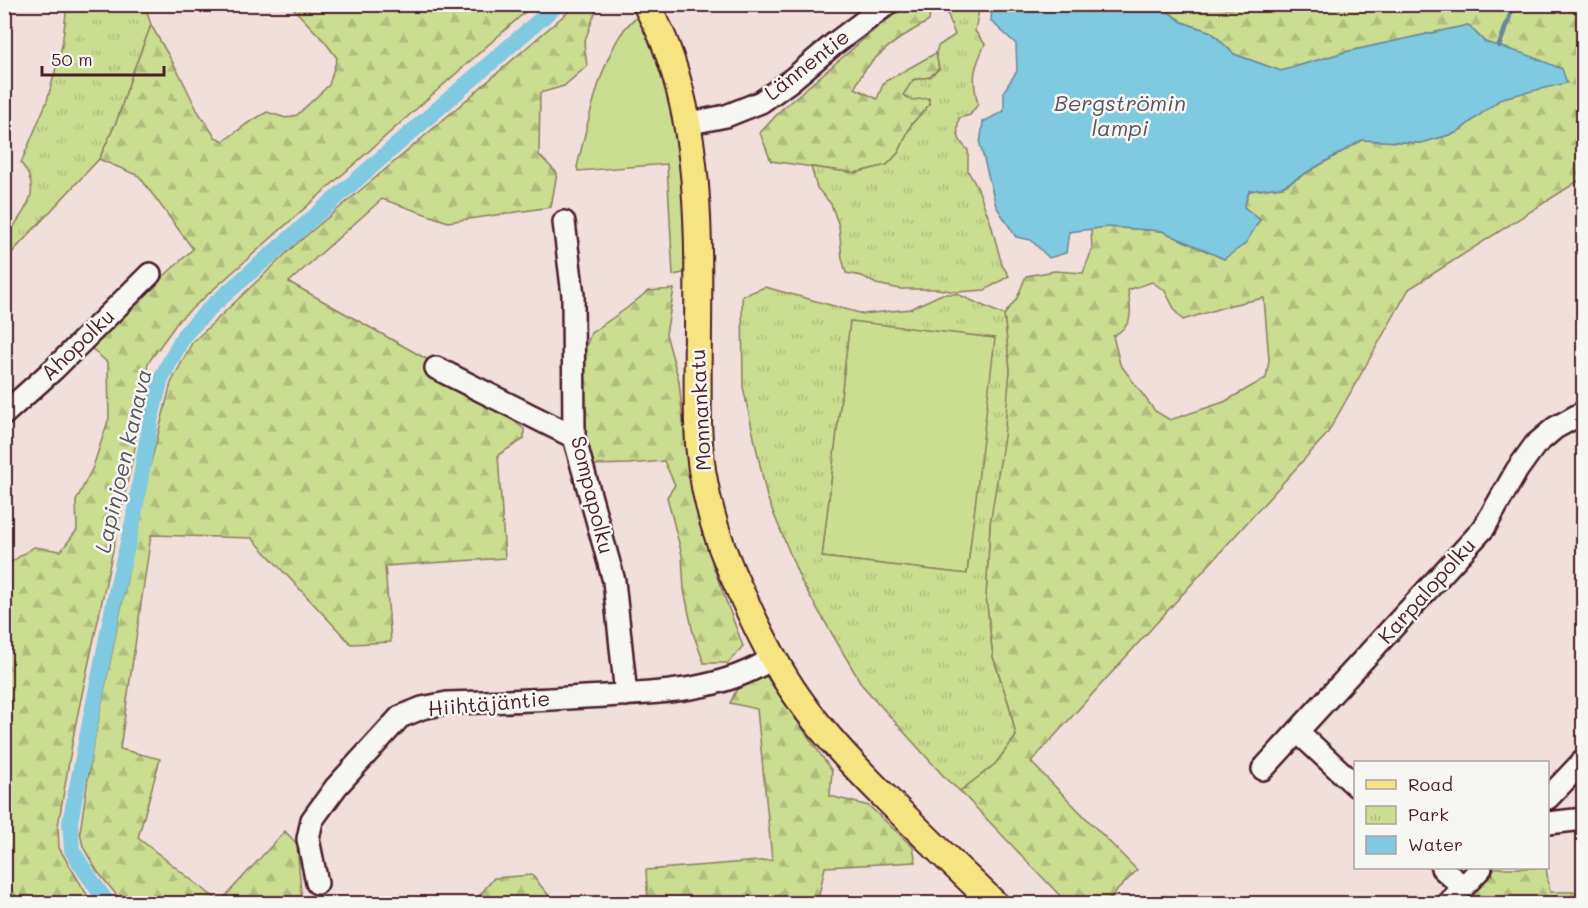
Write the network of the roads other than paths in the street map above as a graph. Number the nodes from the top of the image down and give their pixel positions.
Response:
1 (646, 4) edge
2 (887, 4) edge
3 (686, 124) junction
4 (564, 222) dead end
5 (150, 274) dead end
6 (436, 368) dead end
7 (1584, 412) edge
8 (4, 414) edge
9 (574, 437) junction
10 (773, 658) junction
11 (626, 695) junction
12 (1298, 732) junction
13 (1584, 759) edge
14 (1263, 769) dead end
15 (1354, 784) edge
16 (1549, 797) edge
17 (1584, 819) edge
18 (1549, 823) edge
19 (1444, 869) edge
20 (1479, 869) edge
21 (317, 883) dead end
22 (1463, 887) junction
23 (995, 903) edge
24 (1448, 903) edge

1 - 3 main road, Monnankatu
2 - 3 street, Lännentie
3 - 10 main road, Monnankatu
4 - 9 street, Sompapolku
5 - 8 street, Ahopolku
6 - 9 street
7 - 12 street, Karpalopolku
9 - 11 street, Sompapolku
10 - 11 street, Hiihtäjäntie
10 - 23 main road, Monnankatu
11 - 21 street, Hiihtäjäntie
12 - 14 street, Karpalopolku
12 - 15 street
13 - 16 street
17 - 18 street
19 - 22 street
20 - 22 street
22 - 24 street

